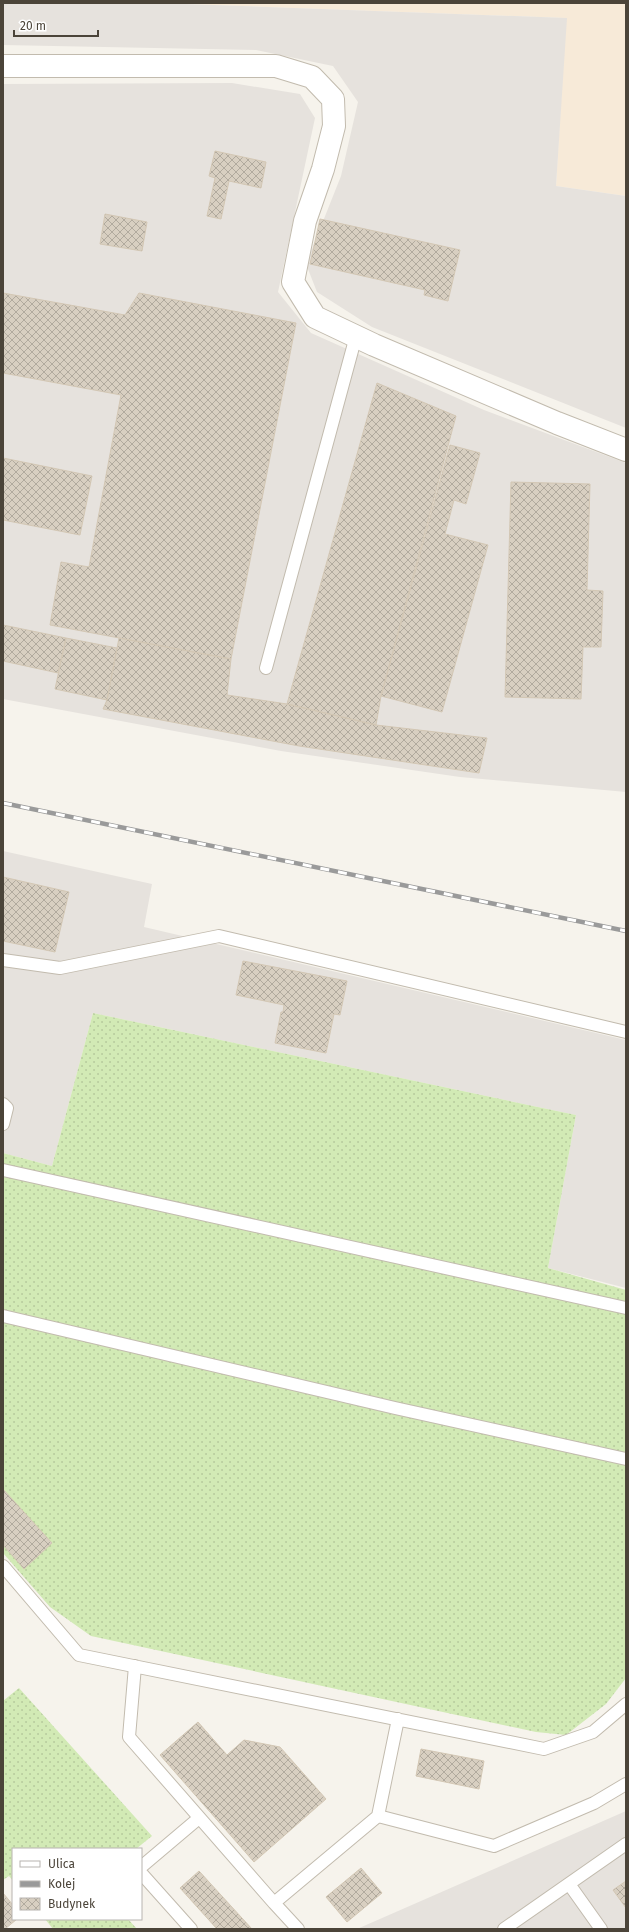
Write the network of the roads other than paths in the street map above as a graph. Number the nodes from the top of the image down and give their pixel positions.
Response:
1 (3, 66) edge
2 (356, 336) junction
3 (626, 450) edge
4 (266, 668) dead end
5 (3, 960) edge
6 (626, 1032) edge
7 (3, 1104) edge
8 (3, 1124) edge
9 (3, 1170) edge
10 (626, 1308) edge
11 (3, 1316) edge
12 (626, 1459) edge
13 (3, 1566) edge
14 (135, 1666) junction
15 (625, 1709) edge
16 (398, 1719) junction
17 (626, 1784) edge
18 (378, 1816) junction
19 (200, 1818) junction
20 (626, 1844) edge
21 (142, 1866) edge
22 (142, 1874) edge
23 (569, 1884) junction
24 (274, 1903) junction
25 (191, 1929) edge
26 (298, 1929) edge
27 (504, 1929) edge
28 (601, 1929) edge

1 - 2 street
2 - 3 street
2 - 4 lane
5 - 6 lane
7 - 8 lane
9 - 10 lane
11 - 12 lane
13 - 14 lane
14 - 16 lane
14 - 19 lane
15 - 16 lane
16 - 18 lane
17 - 18 lane
18 - 24 lane
19 - 21 lane
19 - 24 lane
20 - 23 lane
22 - 25 lane
23 - 27 lane
23 - 28 lane
24 - 26 lane

